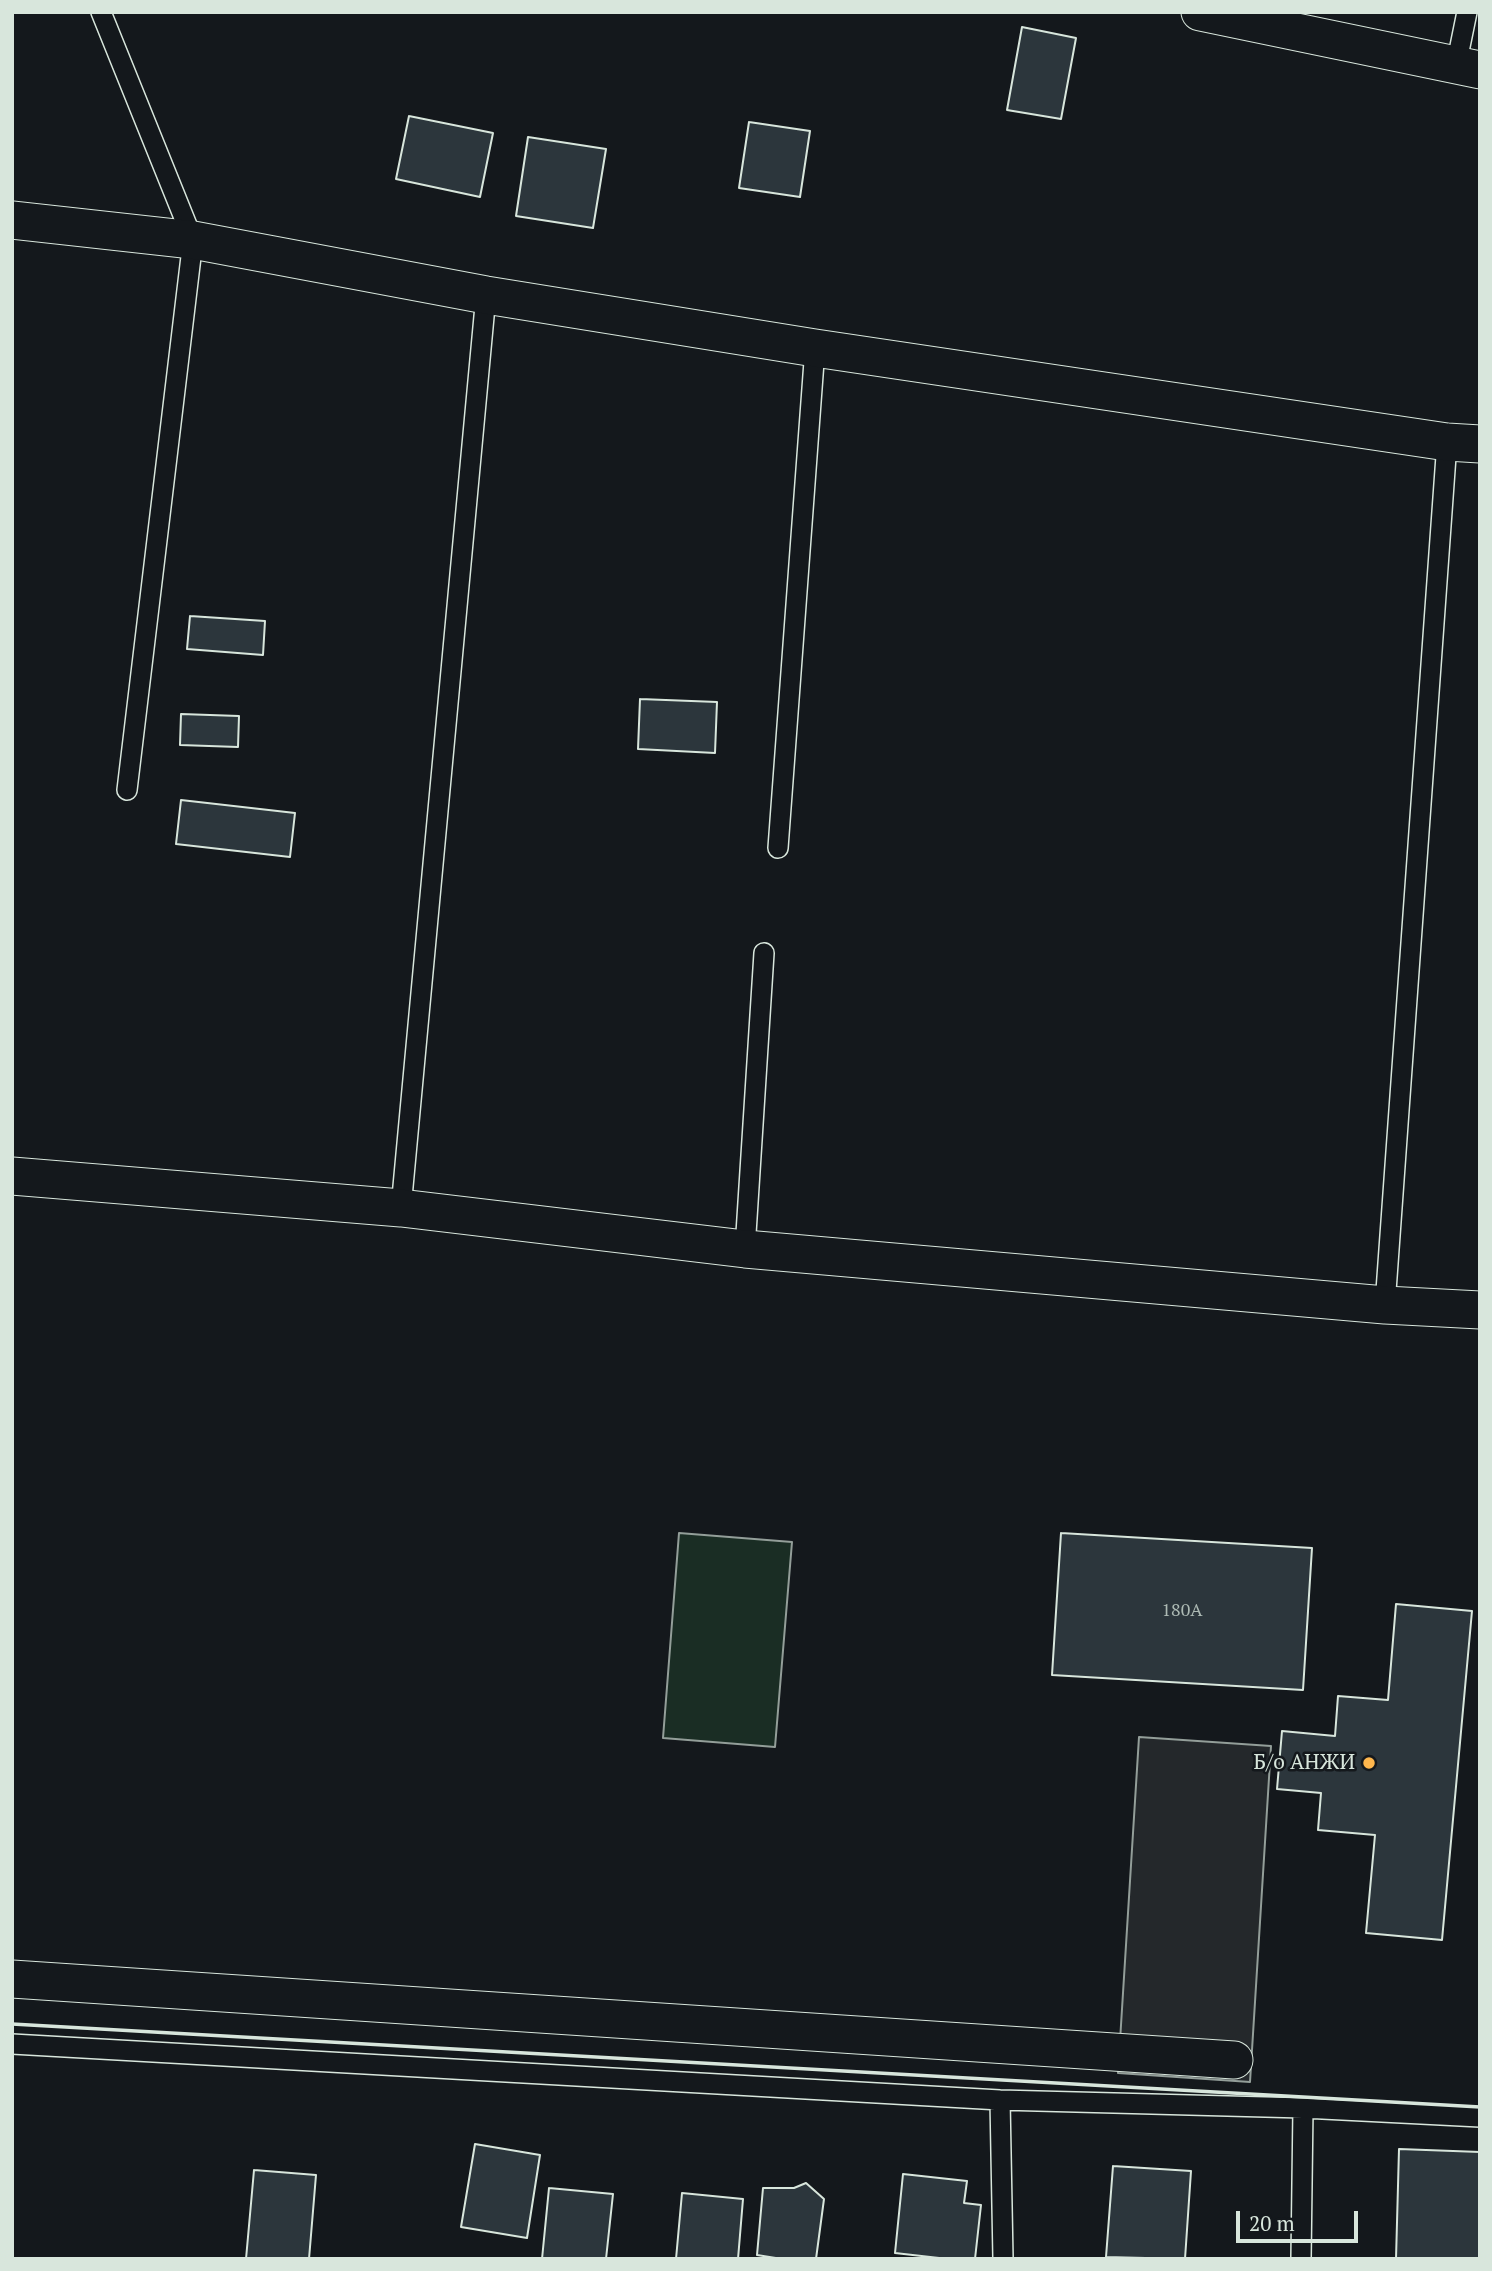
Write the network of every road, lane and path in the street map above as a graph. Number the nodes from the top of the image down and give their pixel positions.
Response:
1 (101, 12) edge
2 (1200, 12) edge
3 (1467, 12) edge
4 (1468, 68) edge
5 (12, 220) edge
6 (193, 240) junction
7 (486, 295) junction
8 (815, 348) junction
9 (1463, 443) edge
10 (127, 790) dead end
11 (778, 848) dead end
12 (764, 953) dead end
13 (12, 1176) edge
14 (401, 1208) junction
15 (745, 1249) junction
16 (1385, 1305) junction
17 (1480, 1310) edge
18 (12, 1979) edge
19 (12, 2044) edge
20 (1234, 2060) dead end
21 (1000, 2100) junction
22 (1303, 2108) junction
23 (1480, 2117) edge
24 (1003, 2259) edge
25 (1301, 2259) edge

1 - 6 lane
2 - 4 street
3 - 4 lane
5 - 6 street
6 - 7 street
6 - 10 lane
7 - 8 street
7 - 14 lane
8 - 9 street
8 - 11 lane
9 - 16 lane
12 - 15 lane
13 - 14 street
14 - 15 street
15 - 16 street
16 - 17 street
18 - 20 street
19 - 21 lane
21 - 22 lane
21 - 24 lane
22 - 23 lane
22 - 25 lane

